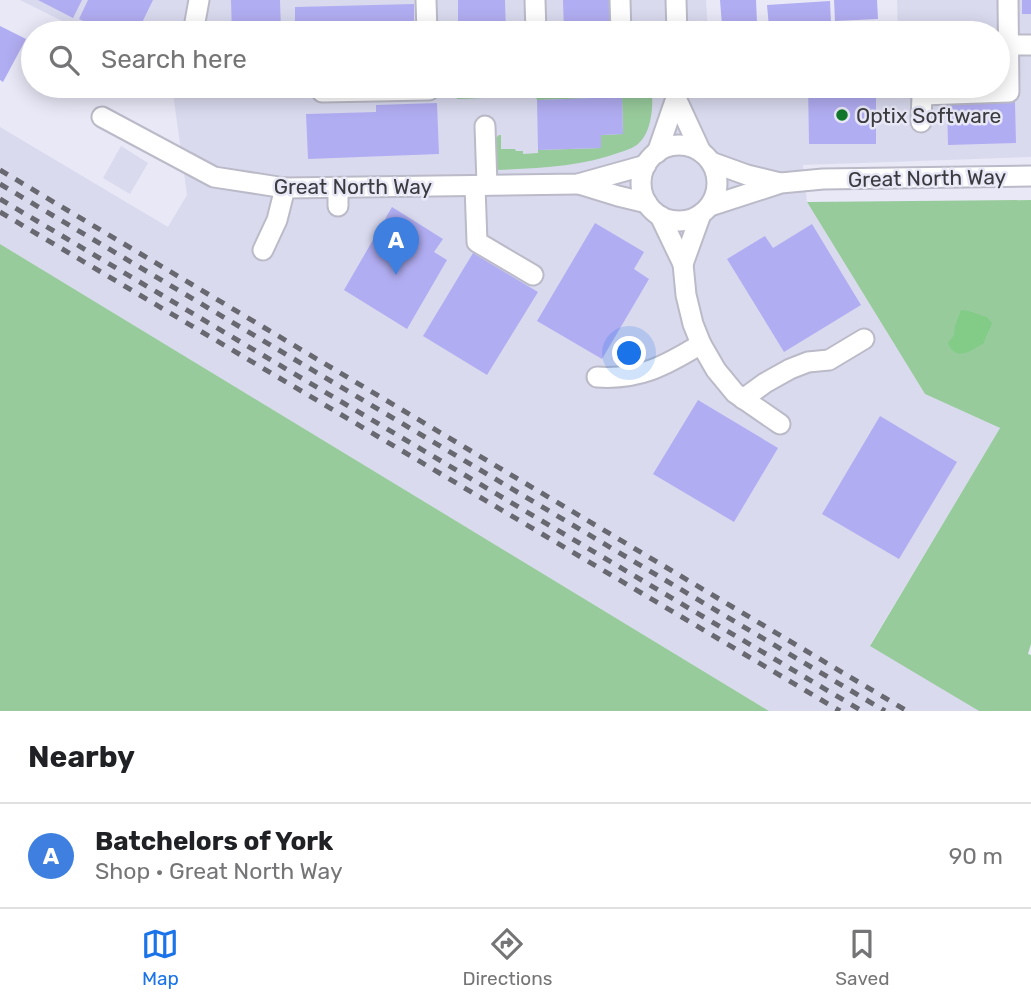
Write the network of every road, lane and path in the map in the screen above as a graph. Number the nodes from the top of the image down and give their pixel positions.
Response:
1 (199, 0) edge
2 (426, 0) edge
3 (535, 0) edge
4 (620, 0) edge
5 (677, 0) edge
6 (1008, 0) edge
7 (195, 21) edge
8 (427, 21) edge
9 (536, 21) edge
10 (621, 21) edge
11 (677, 21) edge
12 (1008, 21) edge
13 (1010, 45) edge
14 (1031, 45) edge
15 (674, 98) edge
16 (679, 98) edge
17 (922, 98) edge
18 (102, 117) dead end
19 (921, 122) dead end
20 (485, 125) dead end
21 (706, 157) junction
22 (652, 159) junction
23 (1031, 176) edge
24 (781, 183) junction
25 (578, 184) junction
26 (481, 186) junction
27 (285, 188) junction
28 (653, 209) junction
29 (706, 210) junction
30 (263, 250) dead end
31 (683, 264) junction
32 (533, 275) dead end
33 (864, 339) dead end
34 (701, 344) junction
35 (597, 377) dead end
36 (743, 399) junction
37 (780, 424) dead end

1 - 7 street
2 - 8 street
3 - 9 street
4 - 10 street
5 - 11 street
6 - 12 street
13 - 14 street
15 - 22 street
16 - 21 street
17 - 19 street
18 - 27 street, Great North Way
20 - 26 street
21 - 22 street
21 - 24 street, Great North Way
21 - 29 street
22 - 25 street, Great North Way
22 - 28 street
23 - 24 street, Great North Way
24 - 29 street, Great North Way
25 - 26 street, Great North Way
25 - 28 street, Great North Way
26 - 27 street, Great North Way
26 - 32 street
27 - 30 street
28 - 29 street
28 - 31 street
29 - 31 street
31 - 34 street
33 - 36 street
34 - 35 street
34 - 36 street
36 - 37 street

